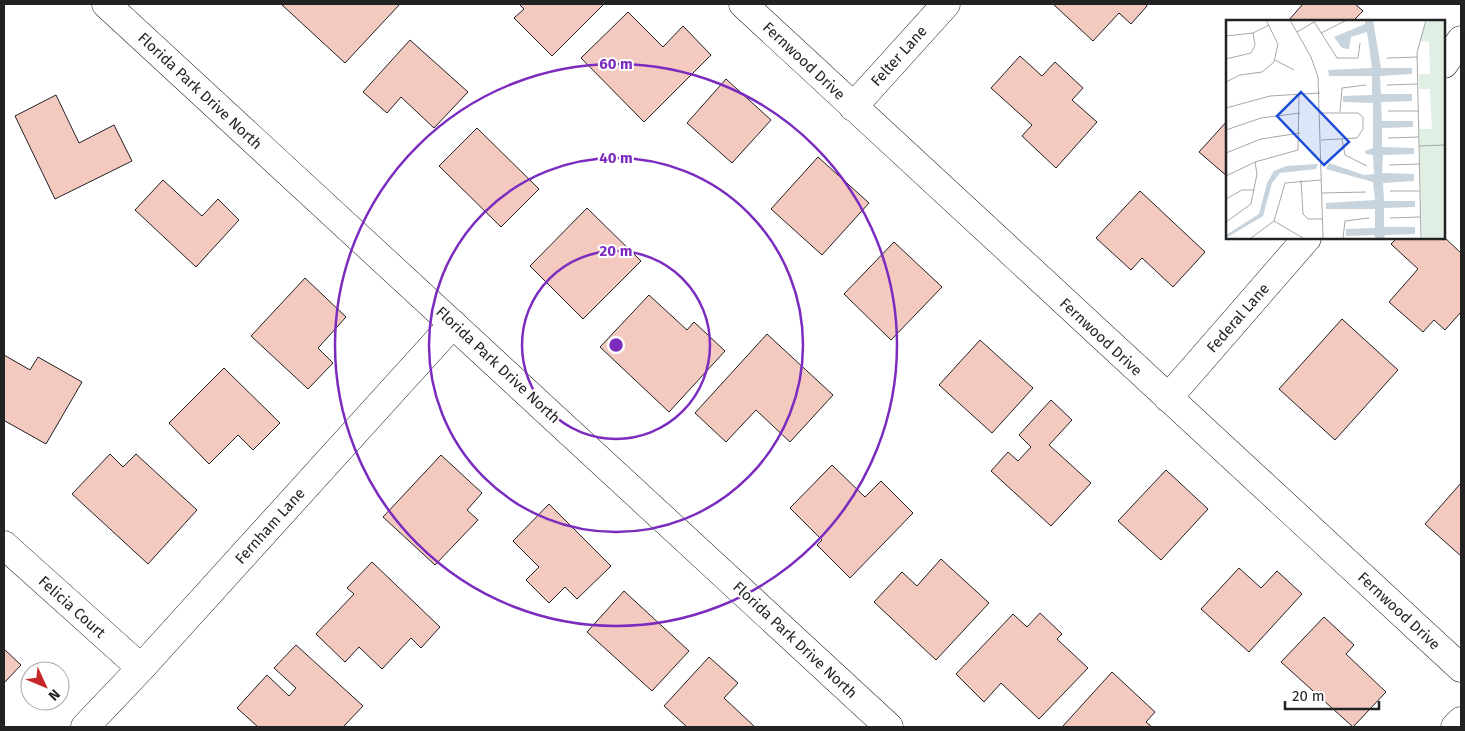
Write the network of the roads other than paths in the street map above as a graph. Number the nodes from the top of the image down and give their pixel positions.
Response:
1 (106, 4) edge
2 (743, 4) edge
3 (946, 4) edge
4 (1461, 40) edge
5 (1445, 63) edge
6 (853, 107) junction
7 (1307, 239) edge
8 (453, 324) junction
9 (1168, 398) junction
10 (4, 545) edge
11 (141, 668) junction
12 (1461, 668) edge
13 (1461, 721) edge
14 (877, 723) edge
15 (85, 727) edge
16 (1455, 727) edge

1 - 8 street, Florida Park Drive North
2 - 6 street, Fernwood Drive
3 - 6 street, Felter Lane
4 - 5 street
6 - 9 street, Fernwood Drive
7 - 9 street, Federal Lane
8 - 11 street, Fernham Lane
8 - 14 street, Florida Park Drive North
9 - 12 street, Fernwood Drive
10 - 11 street, Felicia Court
11 - 15 street, Fernham Lane
13 - 16 street

